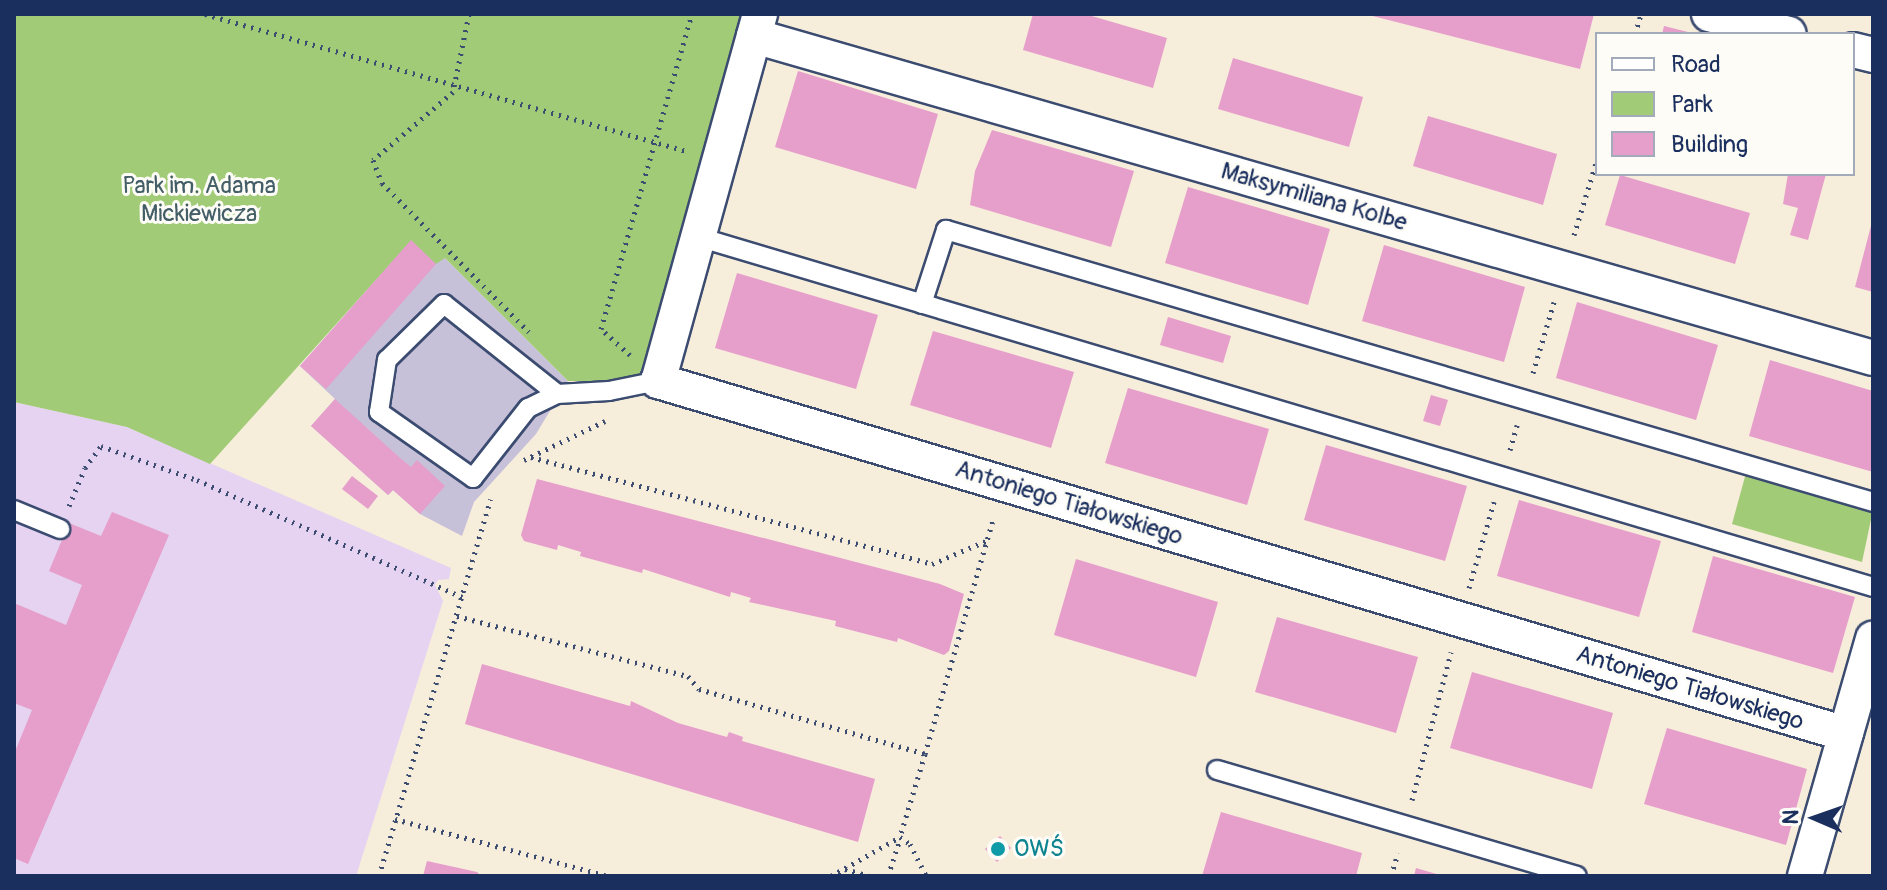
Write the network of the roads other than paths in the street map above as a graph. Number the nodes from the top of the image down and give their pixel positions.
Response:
1 (1709, 14) edge
2 (757, 25) edge
3 (1781, 32) edge
4 (695, 236) junction
5 (922, 304) junction
6 (1873, 358) edge
7 (658, 381) junction
8 (557, 394) junction
9 (1873, 502) edge
10 (14, 510) edge
11 (60, 529) road end
12 (1873, 587) edge
13 (1873, 639) edge
14 (1846, 734) junction
15 (1217, 770) dead end
16 (1577, 876) edge
17 (1805, 876) edge

1 - 3 street
2 - 4 street
2 - 6 street, Maksymiliana Kolbe
4 - 5 lane
4 - 7 street
5 - 9 lane
5 - 12 lane
7 - 8 lane
7 - 14 street, Antoniego Tiałowskiego
8 - 8 lane
10 - 11 lane
13 - 14 street
14 - 17 street
15 - 16 lane

